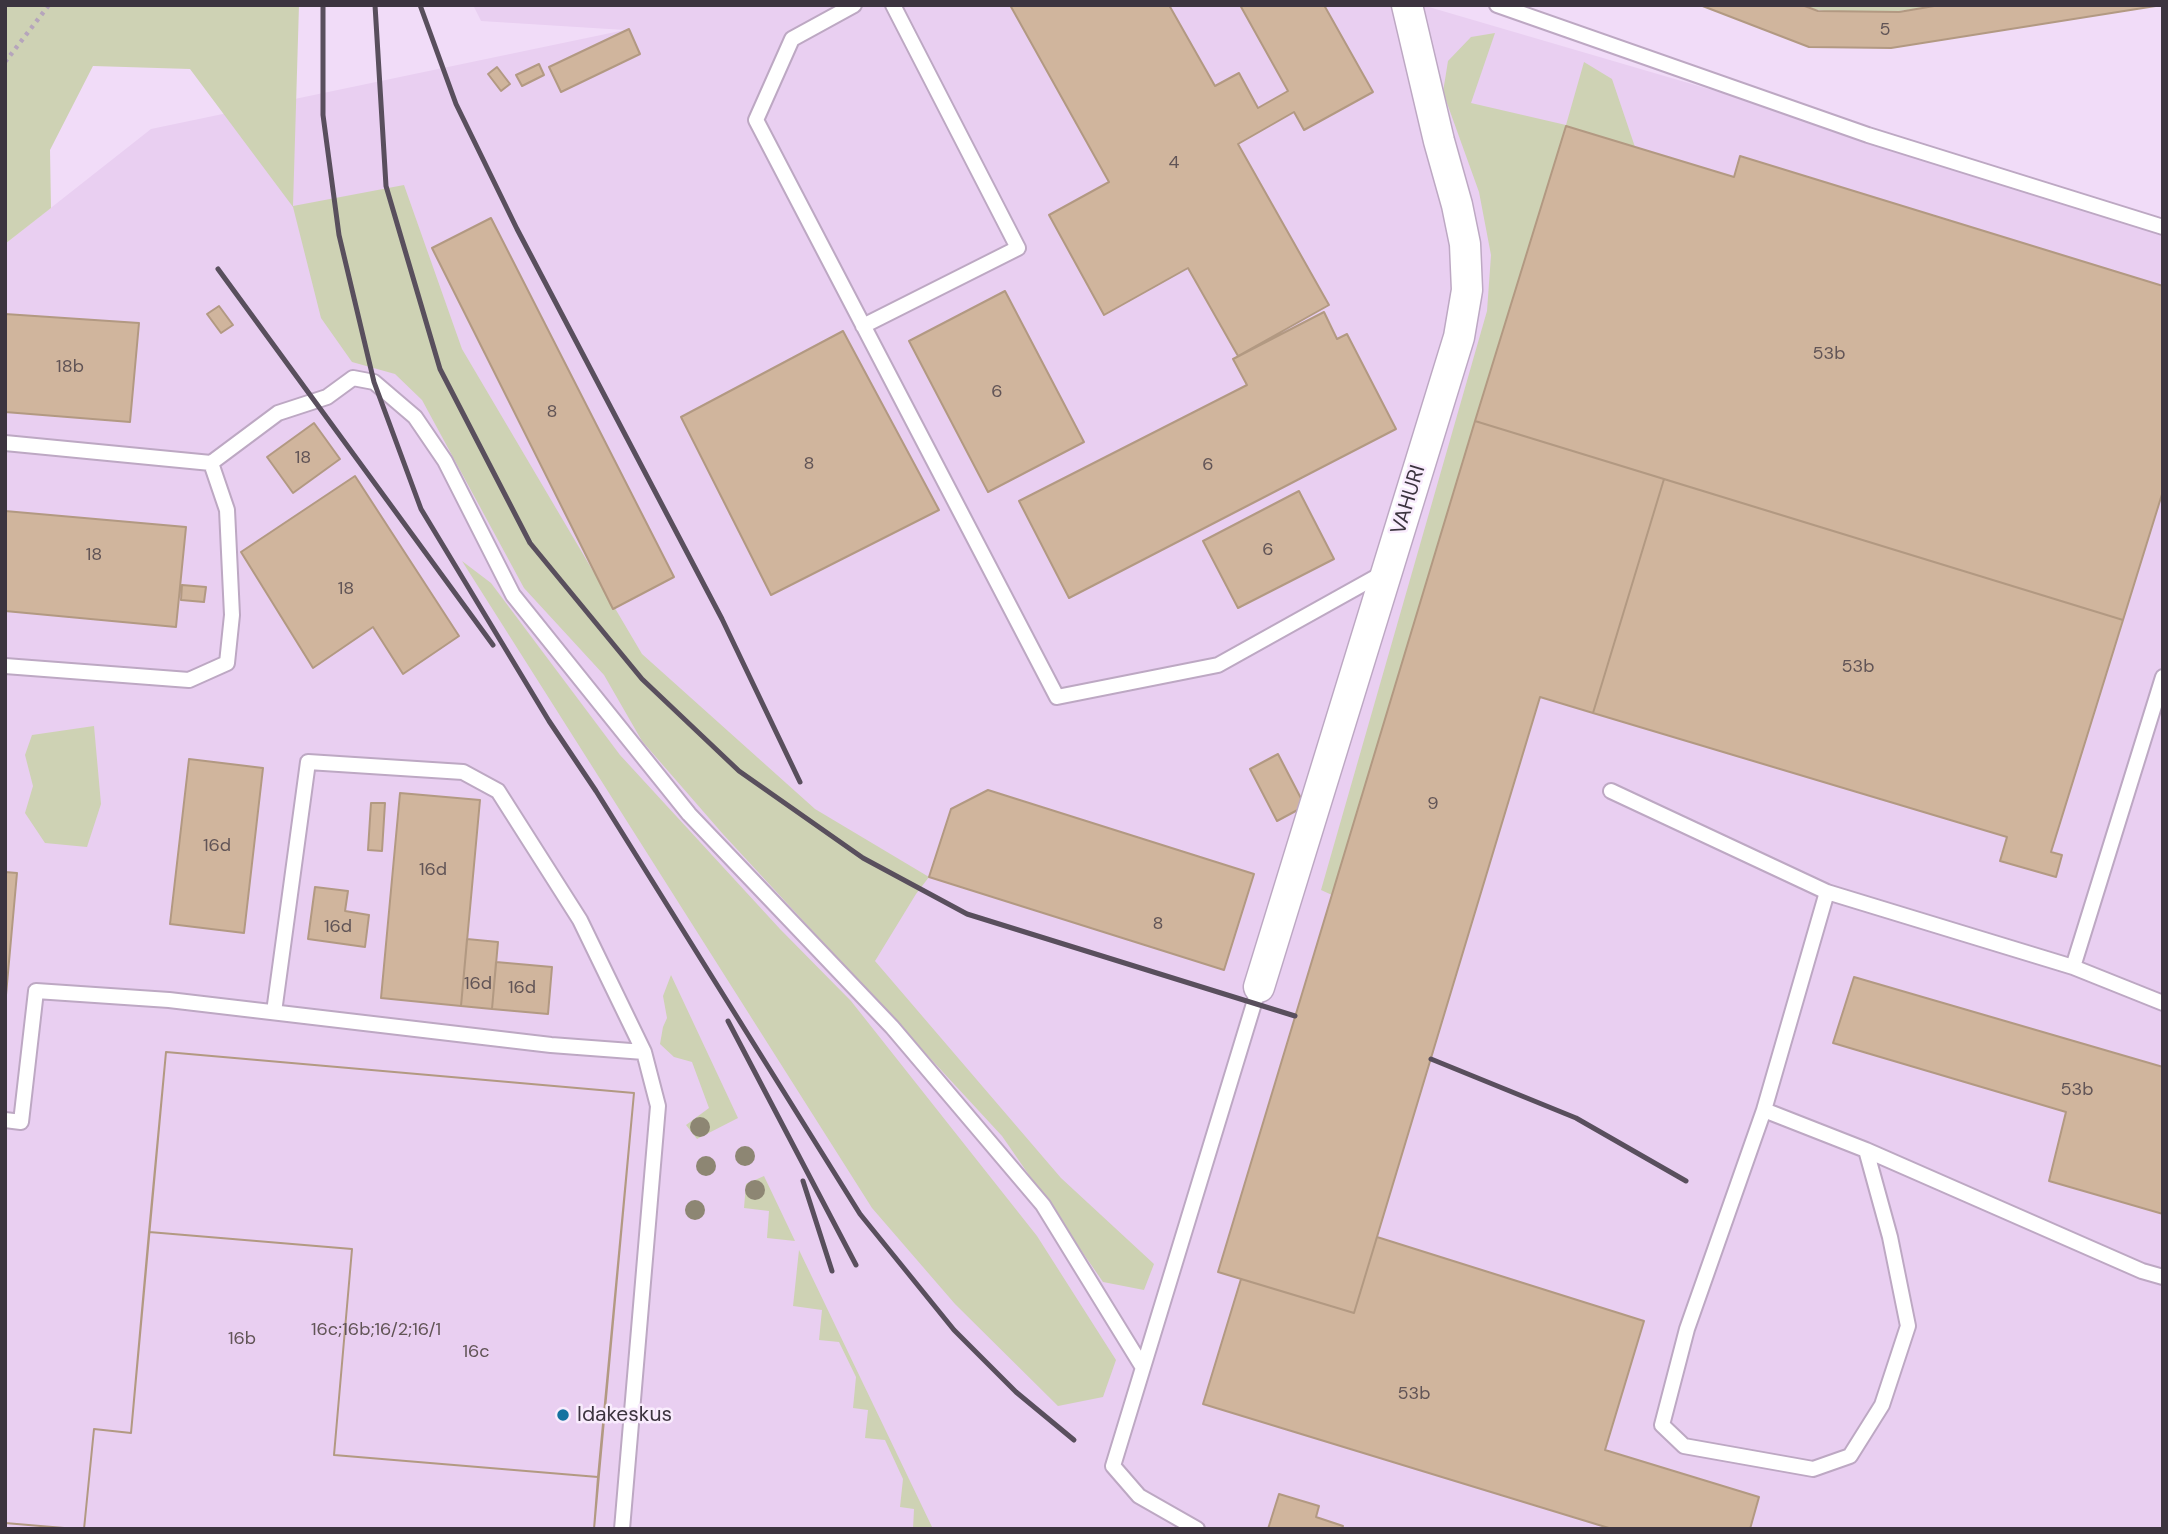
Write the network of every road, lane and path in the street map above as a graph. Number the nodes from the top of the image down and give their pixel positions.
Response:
1 (49, 5) edge
2 (854, 5) edge
3 (893, 5) edge
4 (1407, 5) edge
5 (1497, 5) edge
6 (5, 62) edge
7 (2163, 227) edge
8 (863, 326) junction
9 (5, 443) edge
10 (211, 463) junction
11 (1387, 571) junction
12 (5, 666) edge
13 (2163, 677) edge
14 (1611, 791) dead end
15 (1827, 892) junction
16 (2073, 967) junction
17 (1259, 987) joint
18 (2163, 1003) edge
19 (275, 1012) junction
20 (644, 1052) junction
21 (1764, 1110) junction
22 (5, 1120) edge
23 (1866, 1150) junction
24 (2163, 1277) edge
25 (1142, 1366) junction
26 (622, 1529) edge
27 (1197, 1529) edge

1 - 6 path
2 - 8 lane
3 - 8 lane
4 - 11 street, VAHURI
5 - 7 lane
8 - 11 lane
9 - 10 lane
10 - 12 lane
10 - 25 lane
11 - 17 street, VAHURI
13 - 16 lane
14 - 15 lane
15 - 16 lane
15 - 21 lane
16 - 18 lane
17 - 25 lane
19 - 20 lane
19 - 20 lane
19 - 22 lane
20 - 26 lane
21 - 23 lane
21 - 23 lane
23 - 24 lane
25 - 27 lane

